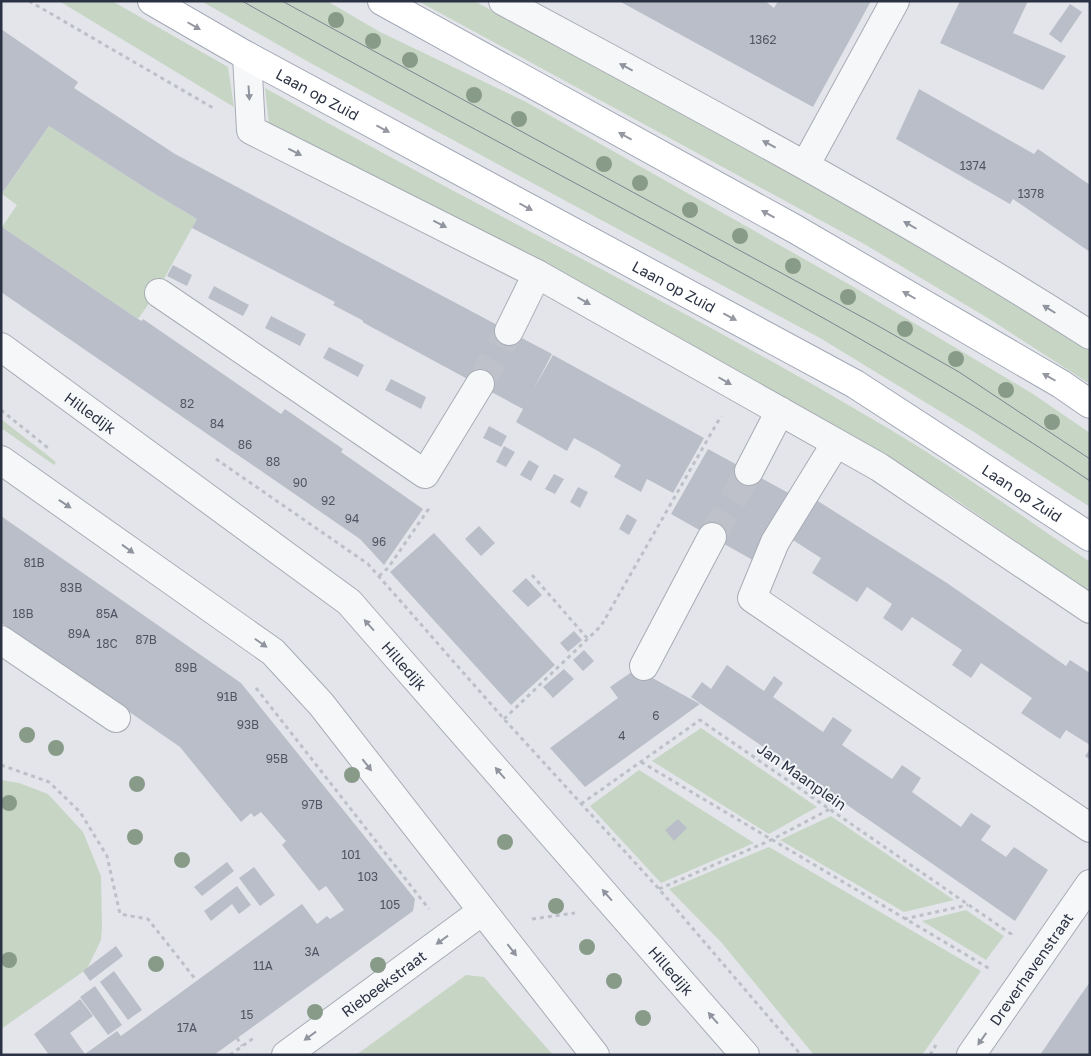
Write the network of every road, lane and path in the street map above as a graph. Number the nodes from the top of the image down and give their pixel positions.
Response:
1 (29, 1) edge
2 (152, 1) edge
3 (382, 1) edge
4 (503, 1) edge
5 (895, 1) edge
6 (246, 56) junction
7 (251, 130) junction
8 (806, 164) junction
9 (537, 274) junction
10 (159, 293) dead end
11 (509, 330) tunnel mouth
12 (1090, 336) edge
13 (1, 347) edge
14 (480, 384) tunnel mouth
15 (1090, 404) edge
16 (1, 410) edge
17 (780, 411) junction
18 (836, 443) junction
19 (704, 446) dead end
20 (53, 452) dead end
21 (1, 460) edge
22 (749, 471) tunnel mouth
23 (426, 474) junction
24 (712, 537) tunnel mouth
25 (1090, 537) edge
26 (532, 575) dead end
27 (379, 576) dead end
28 (1090, 608) edge
29 (588, 639) junction
30 (1, 640) edge
31 (644, 666) dead end
32 (253, 684) dead end
33 (116, 718) dead end
34 (504, 719) dead end
35 (640, 762) junction
36 (1, 765) edge
37 (830, 809) junction
38 (1090, 828) edge
39 (771, 840) junction
40 (1090, 884) edge
41 (660, 890) junction
42 (968, 904) junction
43 (431, 912) dead end
44 (481, 912) junction
45 (579, 912) dead end
46 (541, 919) dead end
47 (904, 919) junction
48 (1011, 934) dead end
49 (990, 969) dead end
50 (196, 980) dead end
51 (236, 1038) dead end
52 (250, 1050) dead end
53 (286, 1055) edge
54 (595, 1055) edge
55 (745, 1055) edge
56 (801, 1055) edge
57 (971, 1055) edge

1 - 7 path
2 -> 6 main road, Laan op Zuid
15 -> 3 main road
8 -> 4 street
5 - 8 street
6 -> 7 street
6 -> 25 main road, Laan op Zuid
7 -> 9 street
12 -> 8 street
9 - 11 street
9 -> 17 street
10 - 23 street
55 -> 13 street, Hilledijk
14 - 23 street
16 - 20 path
17 - 18 street
17 - 22 street
18 - 28 street
18 - 38 street
19 - 29 path
21 -> 44 street
23 - 27 path
24 - 31 street
26 - 29 path
29 - 34 path
30 - 33 street
32 - 43 path
35 - 37 path, Jan Maanplein
35 - 39 path
35 - 41 path, Jan Maanplein
36 - 50 path
37 - 39 path
37 - 42 path, Jan Maanplein
39 - 41 path
39 - 47 path
40 -> 57 street, Dreverhavenstraat
41 - 56 path
42 - 47 path
42 - 48 path, Jan Maanplein
44 -> 53 street, Riebeekstraat
44 -> 54 street
45 - 46 path
47 - 49 path
51 - 52 path

